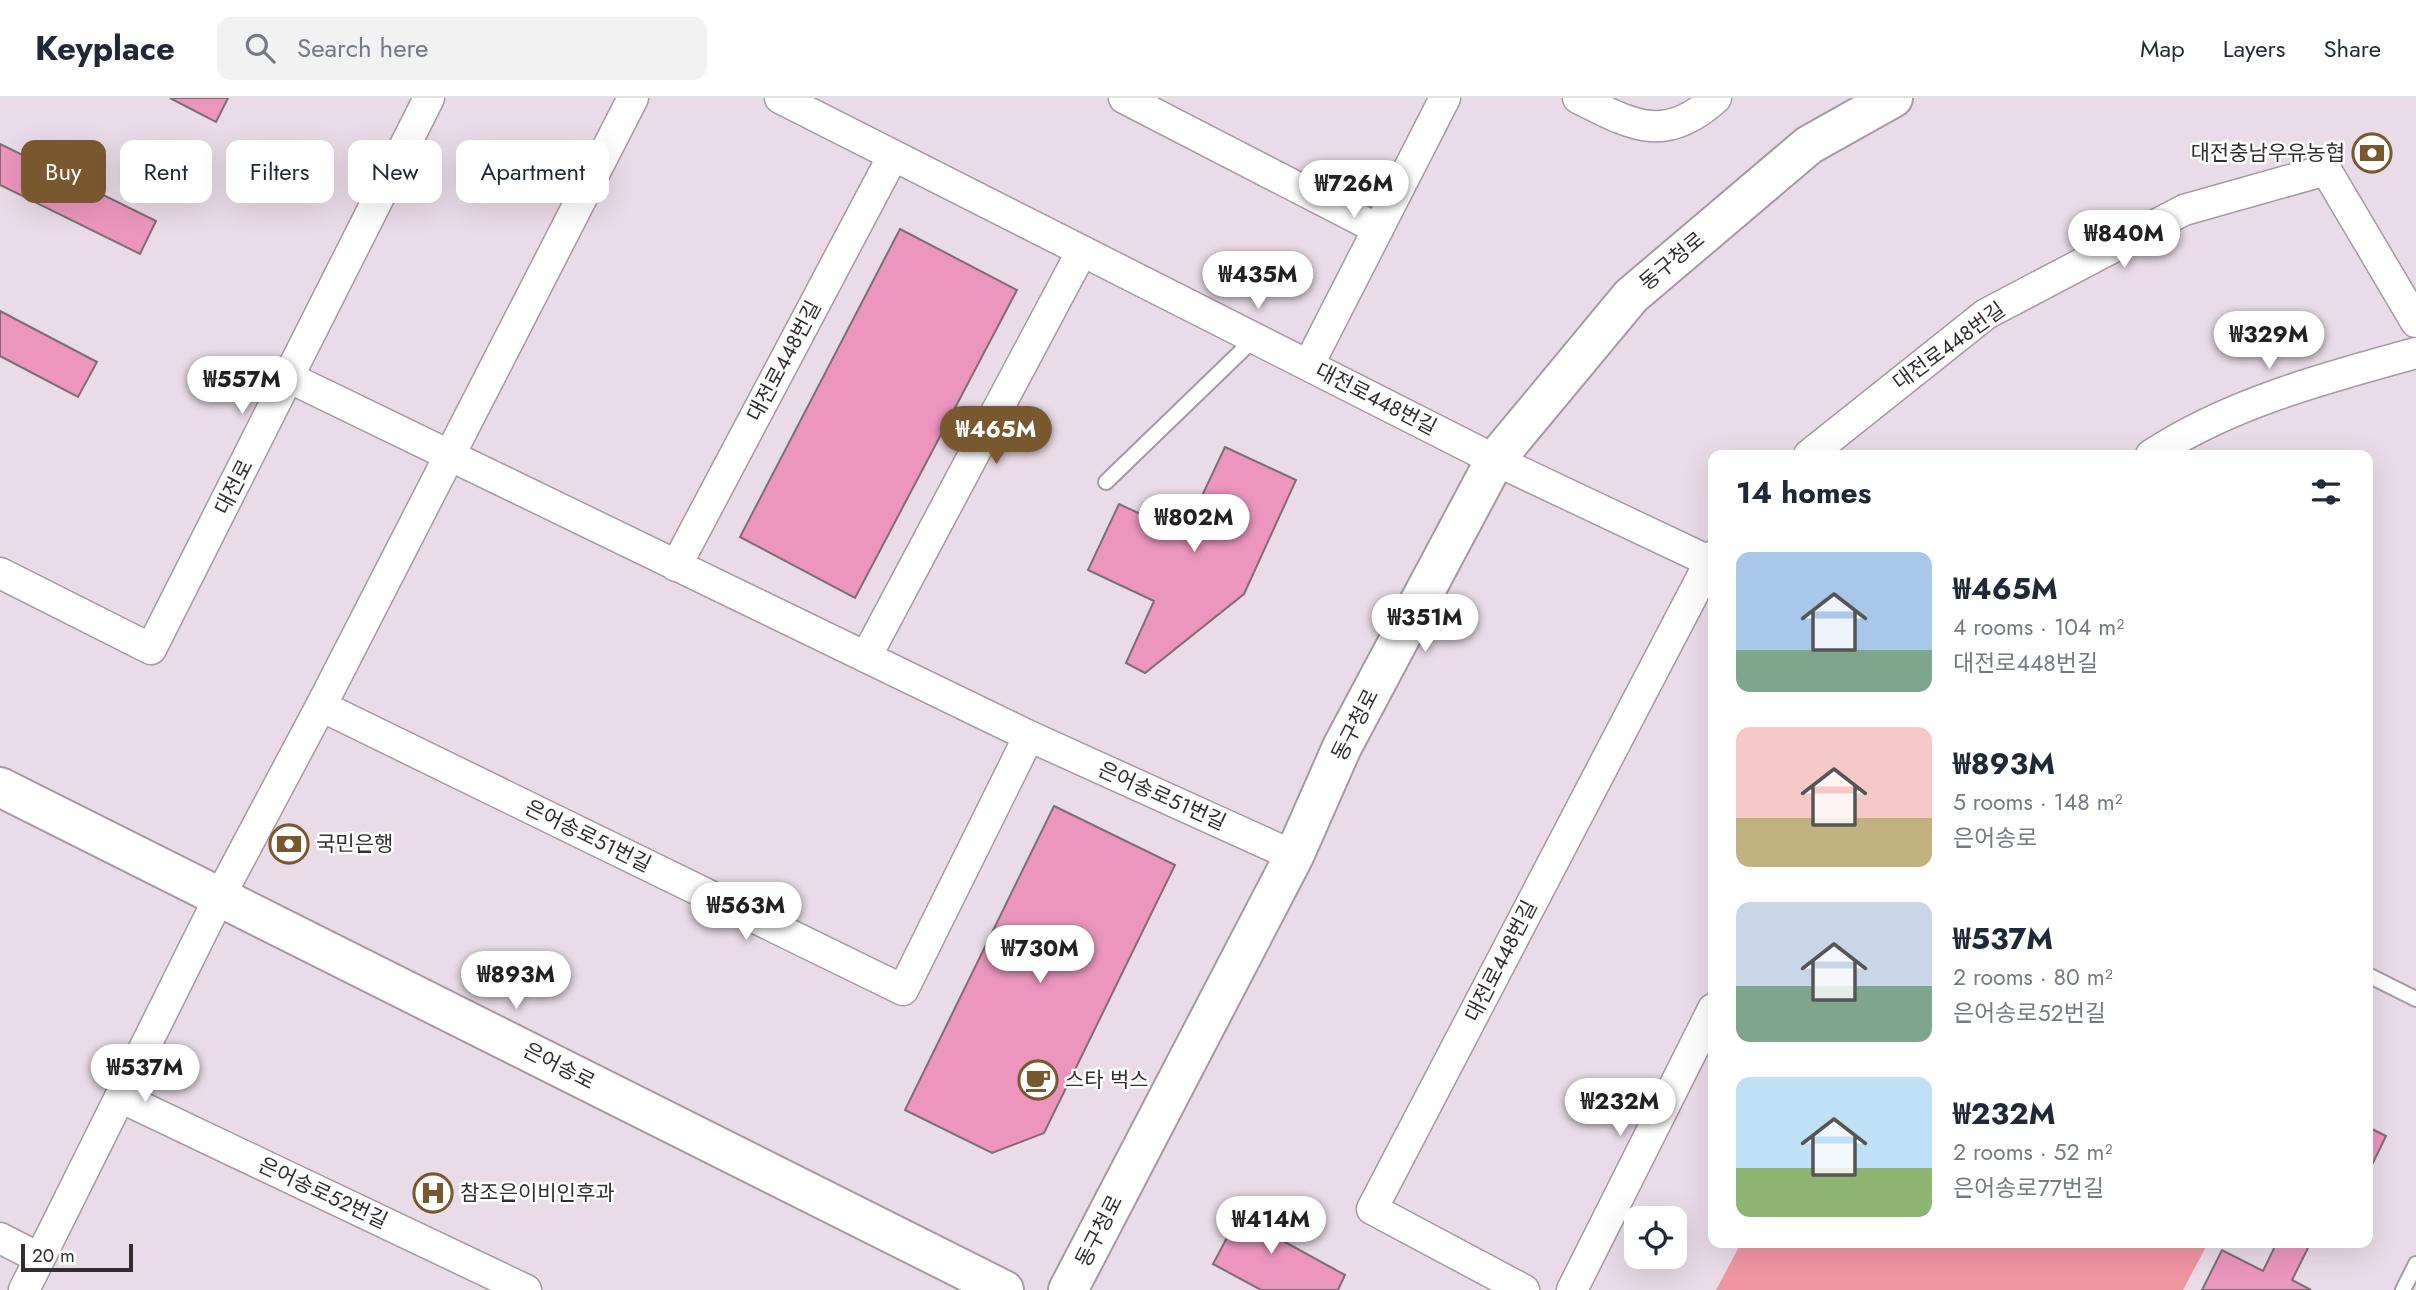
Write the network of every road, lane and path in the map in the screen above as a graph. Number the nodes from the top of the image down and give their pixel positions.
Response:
1 (429, 98) edge
2 (634, 98) edge
3 (780, 98) edge
4 (1124, 98) edge
5 (1446, 98) edge
6 (1578, 98) edge
7 (1716, 98) edge
8 (1893, 98) edge
9 (892, 156) junction
10 (1378, 229) junction
11 (1082, 251) junction
12 (2416, 322) edge
13 (1255, 338) junction
14 (2416, 353) edge
15 (1309, 365) junction
16 (290, 378) junction
17 (1815, 450) edge
18 (2159, 450) edge
19 (449, 455) junction
20 (1495, 460) junction
21 (1106, 482) dead end
22 (1708, 558) edge
23 (676, 566) junction
24 (1708, 568) edge
25 (0, 573) edge
26 (866, 657) junction
27 (321, 706) junction
28 (1029, 736) junction
29 (0, 788) edge
30 (1294, 856) junction
31 (220, 896) junction
32 (2373, 978) edge
33 (2416, 999) edge
34 (1708, 1019) edge
35 (121, 1097) junction
36 (0, 1238) edge
37 (39, 1258) junction
38 (2416, 1264) edge
39 (24, 1290) edge
40 (526, 1290) edge
41 (1004, 1290) edge
42 (1068, 1290) edge
43 (1524, 1290) edge
44 (1572, 1290) edge
45 (2403, 1290) edge

1 - 16 street, 대전로
2 - 19 street
3 - 9 street, 대전로448번길
4 - 10 street
5 - 10 street
6 - 7 street
8 - 20 main road, 동구청로
9 - 11 street, 대전로448번길
9 - 23 street, 대전로448번길
10 - 15 street
11 - 13 street, 대전로448번길
11 - 26 street
12 - 17 street, 대전로448번길
13 - 15 street, 대전로448번길
13 - 21 lane
14 - 18 street
15 - 20 street, 대전로448번길
16 - 19 street, 은어송로51번길
16 - 25 street, 대전로
19 - 23 street, 은어송로51번길
19 - 27 street
20 - 22 street, 대전로448번길
20 - 30 main road, 동구청로
23 - 26 street, 은어송로51번길
24 - 43 street, 대전로448번길
26 - 28 street, 은어송로51번길
27 - 28 street, 은어송로51번길
27 - 31 street
28 - 30 street, 은어송로51번길
29 - 31 main road, 은어송로
30 - 42 main road, 동구청로
31 - 35 street
31 - 41 main road, 은어송로
32 - 33 lane
34 - 44 street
35 - 37 street
35 - 40 street, 은어송로52번길
36 - 37 street
37 - 39 street
38 - 45 lane

